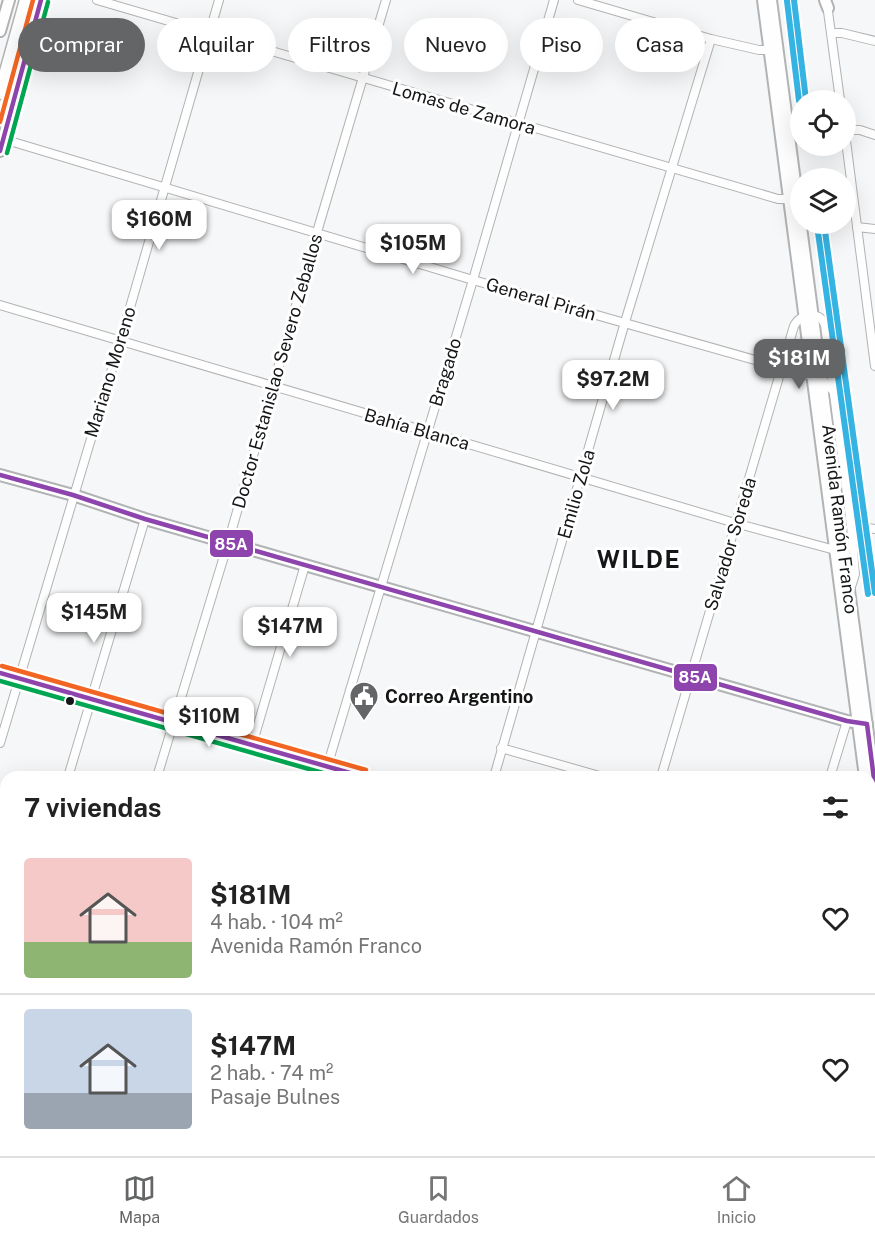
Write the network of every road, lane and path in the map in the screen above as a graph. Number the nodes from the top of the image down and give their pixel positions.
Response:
1 (26, 0) edge
2 (41, 0) edge
3 (97, 0) edge
4 (219, 0) edge
5 (386, 0) edge
6 (554, 0) edge
7 (578, 0) edge
8 (763, 0) edge
9 (771, 0) edge
10 (6, 1) edge
11 (827, 3) edge
12 (157, 18) edge
13 (214, 18) edge
14 (0, 31) edge
15 (831, 33) junction
16 (711, 39) junction
17 (875, 41) edge
18 (774, 50) junction
19 (276, 54) edge
20 (198, 72) edge
21 (363, 79) junction
22 (839, 90) edge
23 (0, 93) edge
24 (517, 123) junction
25 (856, 130) edge
26 (875, 135) edge
27 (3, 139) junction
28 (0, 151) edge
29 (848, 156) edge
30 (671, 169) junction
31 (790, 175) edge
32 (163, 187) junction
33 (790, 199) edge
34 (857, 227) junction
35 (875, 229) edge
36 (317, 232) junction
37 (798, 234) edge
38 (473, 280) junction
39 (0, 305) edge
40 (809, 316) junction
41 (625, 322) junction
42 (120, 342) junction
43 (875, 366) edge
44 (783, 368) junction
45 (817, 378) junction
46 (273, 387) junction
47 (834, 392) junction
48 (427, 432) junction
49 (0, 475) edge
50 (581, 477) junction
51 (73, 495) junction
52 (145, 519) junction
53 (735, 523) junction
54 (852, 525) junction
55 (875, 529) edge
56 (228, 543) junction
57 (835, 550) junction
58 (304, 565) junction
59 (382, 587) junction
60 (849, 594) junction
61 (536, 633) junction
62 (0, 674) edge
63 (690, 677) junction
64 (20, 679) junction
65 (91, 699) junction
66 (847, 721) junction
67 (173, 723) junction
68 (863, 724) junction
69 (0, 743) edge
70 (252, 745) junction
71 (501, 748) junction
72 (70, 771) edge
73 (159, 771) edge
74 (323, 771) edge
75 (326, 771) edge
76 (495, 771) edge
77 (582, 771) edge
78 (663, 771) edge
79 (832, 771) edge
80 (865, 771) edge
81 (872, 771) edge

1 - 23 main road
2 - 27 street
3 - 12 street, Lomas de Zamora
4 - 13 street, Mariano Moreno
5 - 21 street, Doctor Estanislao Severo Zeballos
6 - 24 street, Bragado
7 - 16 street
8 - 18 street, Avenida Ramón Franco
9 - 18 street, Avenida Ramón Franco
10 - 14 street
11 - 15 street
15 - 17 street
15 - 22 street
16 - 18 street
16 - 30 street, Emilio Zola
18 - 31 street, Avenida Ramón Franco
19 - 21 street, Lomas de Zamora
20 - 32 street, Mariano Moreno
21 - 24 street, Lomas de Zamora
21 - 36 street, Doctor Estanislao Severo Zeballos
24 - 30 street, Lomas de Zamora
24 - 38 street, Bragado
25 - 26 street
27 - 28 street
27 - 32 street, General Pirán
29 - 34 street
30 - 33 street, Lomas de Zamora
30 - 41 street, Emilio Zola
32 - 36 street, General Pirán
32 - 42 street, Mariano Moreno
34 - 35 street
34 - 43 street
36 - 38 street, General Pirán
36 - 46 street, Doctor Estanislao Severo Zeballos
37 - 40 street, Avenida Ramón Franco
38 - 41 street, General Pirán
38 - 48 street, Bragado
39 - 42 street, Bahía Blanca
40 - 44 street, Salvador Soreda
40 - 45 street, Avenida Ramón Franco
40 - 47 street
41 - 44 street, General Pirán
41 - 50 street, Emilio Zola
42 - 46 street, Bahía Blanca
42 - 51 street, Mariano Moreno
44 - 45 street, General Pirán
44 - 53 street, Salvador Soreda
45 - 47 street
45 - 57 street, Avenida Ramón Franco
45 - 60 street, Avenida Ramón Franco
46 - 48 street, Bahía Blanca
46 - 56 street, Doctor Estanislao Severo Zeballos
47 - 54 street
48 - 50 street, Bahía Blanca
48 - 59 street, Bragado
49 - 51 street
50 - 53 street, Bahía Blanca
50 - 61 street, Emilio Zola
51 - 52 street
51 - 64 street, Mariano Moreno
52 - 56 street
52 - 65 street
53 - 57 street, Bahía Blanca
53 - 63 street, Salvador Soreda
54 - 55 street
54 - 60 street
56 - 58 street
56 - 67 street, Doctor Estanislao Severo Zeballos
57 - 68 street, Avenida Ramón Franco
58 - 59 street
58 - 70 street
59 - 61 street
59 - 75 street, Bragado
60 - 68 street, Avenida Ramón Franco
61 - 63 street
61 - 71 street, Emilio Zola
62 - 64 street
63 - 66 street
63 - 78 street, Salvador Soreda
64 - 65 street
64 - 69 street, Mariano Moreno
65 - 67 street
65 - 72 street
66 - 68 street
66 - 79 street
67 - 70 street
67 - 73 street, Doctor Estanislao Severo Zeballos
68 - 80 street, Avenida Ramón Franco
68 - 81 street, Avenida Ramón Franco
70 - 74 street
71 - 76 street, Emilio Zola
71 - 77 street

